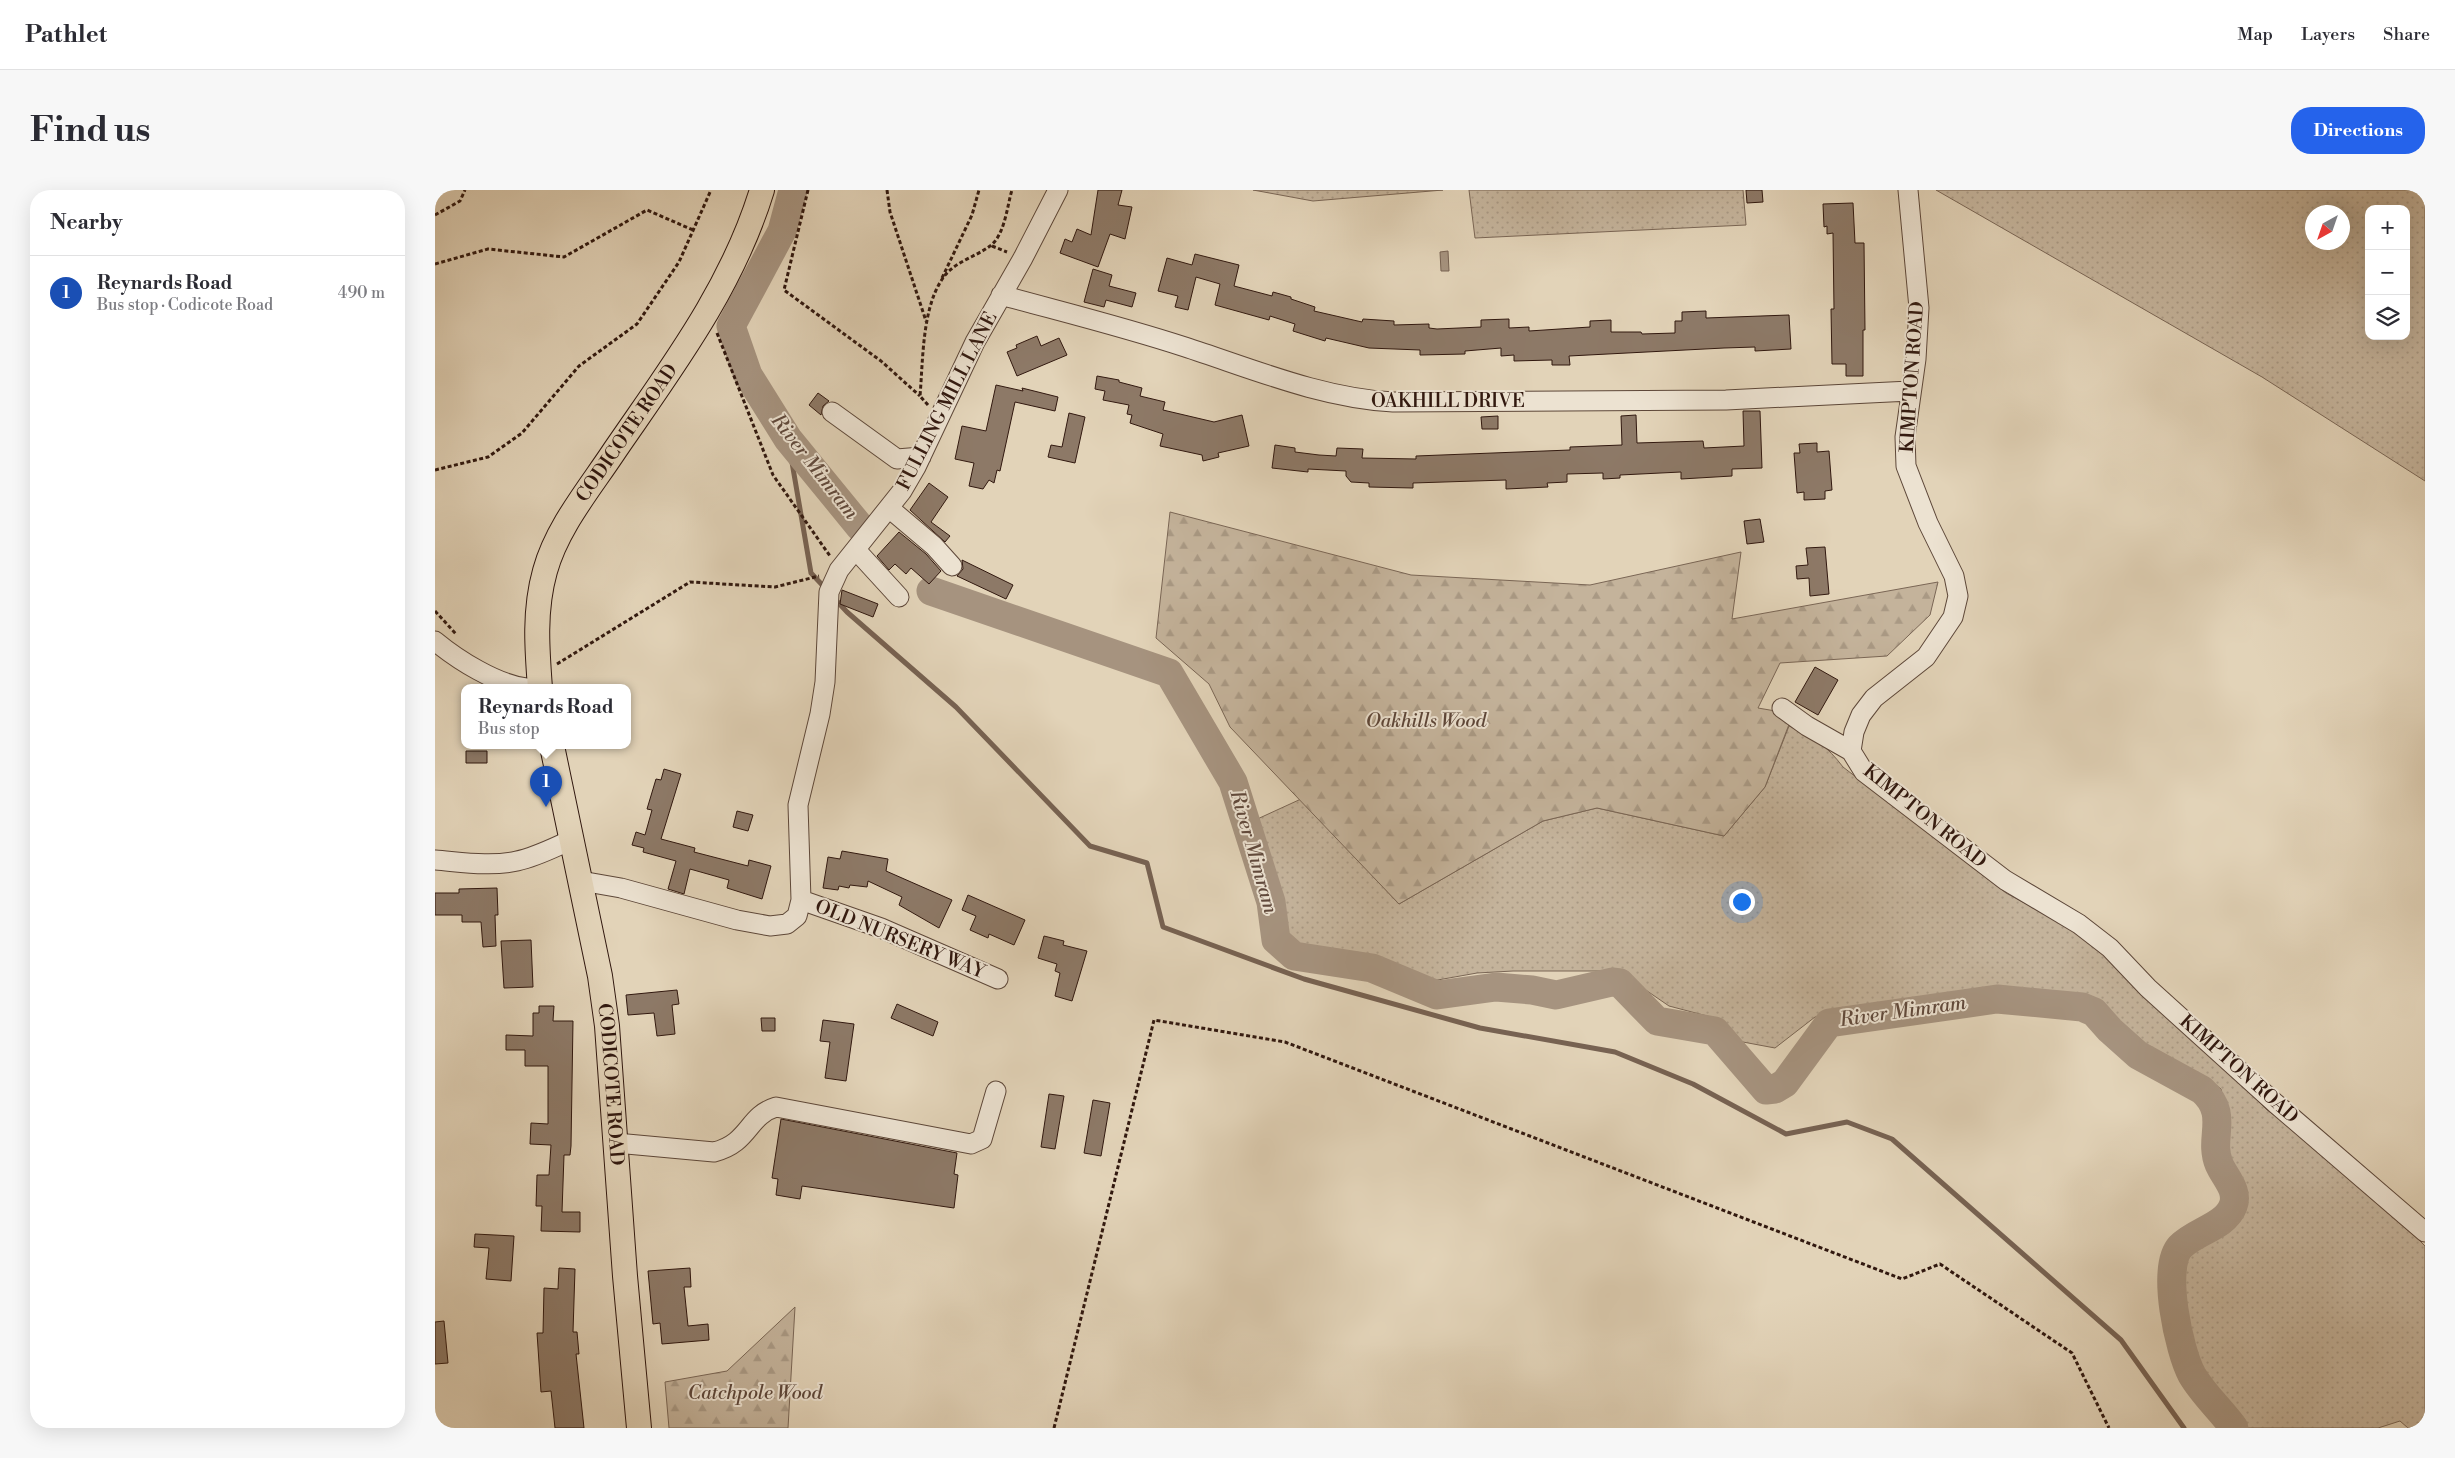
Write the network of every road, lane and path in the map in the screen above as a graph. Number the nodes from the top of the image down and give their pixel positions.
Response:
1 (465, 190) edge
2 (711, 190) edge
3 (762, 190) edge
4 (808, 190) edge
5 (887, 190) edge
6 (979, 190) edge
7 (1012, 190) edge
8 (1058, 190) edge
9 (1908, 190) edge
10 (435, 215) edge
11 (693, 230) junction
12 (435, 264) edge
13 (941, 280) junction
14 (1001, 295) junction
15 (708, 310) junction
16 (926, 321) junction
17 (1910, 391) junction
18 (921, 396) junction
19 (832, 412) dead end
20 (940, 417) junction
21 (921, 457) junction
22 (897, 459) junction
23 (435, 470) edge
24 (906, 484) junction
25 (889, 508) junction
26 (856, 550) junction
27 (952, 566) dead end
28 (839, 570) junction
29 (899, 597) dead end
30 (435, 641) edge
31 (508, 684) edge
32 (535, 684) edge
33 (1782, 708) dead end
34 (553, 749) edge
35 (1851, 751) junction
36 (571, 840) junction
37 (435, 860) edge
38 (581, 881) junction
39 (801, 900) junction
40 (998, 979) dead end
41 (996, 1091) dead end
42 (616, 1143) junction
43 (2425, 1232) edge
44 (639, 1428) edge
45 (1054, 1428) edge
46 (2109, 1428) edge

1 - 10 path
2 - 11 path
3 - 15 main road, CODICOTE ROAD
4 - 18 path
5 - 16 path
6 - 13 path
7 - 13 path
8 - 14 street, FULLING MILL LANE
9 - 17 street, KIMPTON ROAD
11 - 12 path
11 - 23 path
13 - 16 path
14 - 17 street, OAKHILL DRIVE
14 - 20 street, FULLING MILL LANE
15 - 28 path
15 - 32 main road, CODICOTE ROAD
16 - 18 path
17 - 35 street, KIMPTON ROAD
18 - 20 path
19 - 22 street
20 - 21 street, FULLING MILL LANE
21 - 22 street
21 - 24 street, FULLING MILL LANE
22 - 24 street
24 - 25 street, FULLING MILL LANE
25 - 26 street, FULLING MILL LANE
25 - 27 street
26 - 28 street, FULLING MILL LANE
26 - 29 street
28 - 32 path
28 - 39 street, FULLING MILL LANE
30 - 31 street
33 - 35 street
34 - 36 main road, CODICOTE ROAD
35 - 43 street, KIMPTON ROAD
36 - 37 street
36 - 38 main road, CODICOTE ROAD
38 - 39 street, FULLING MILL LANE
38 - 42 main road, CODICOTE ROAD
39 - 40 street, OLD NURSERY WAY
41 - 42 street
42 - 44 main road, CODICOTE ROAD
45 - 46 path

